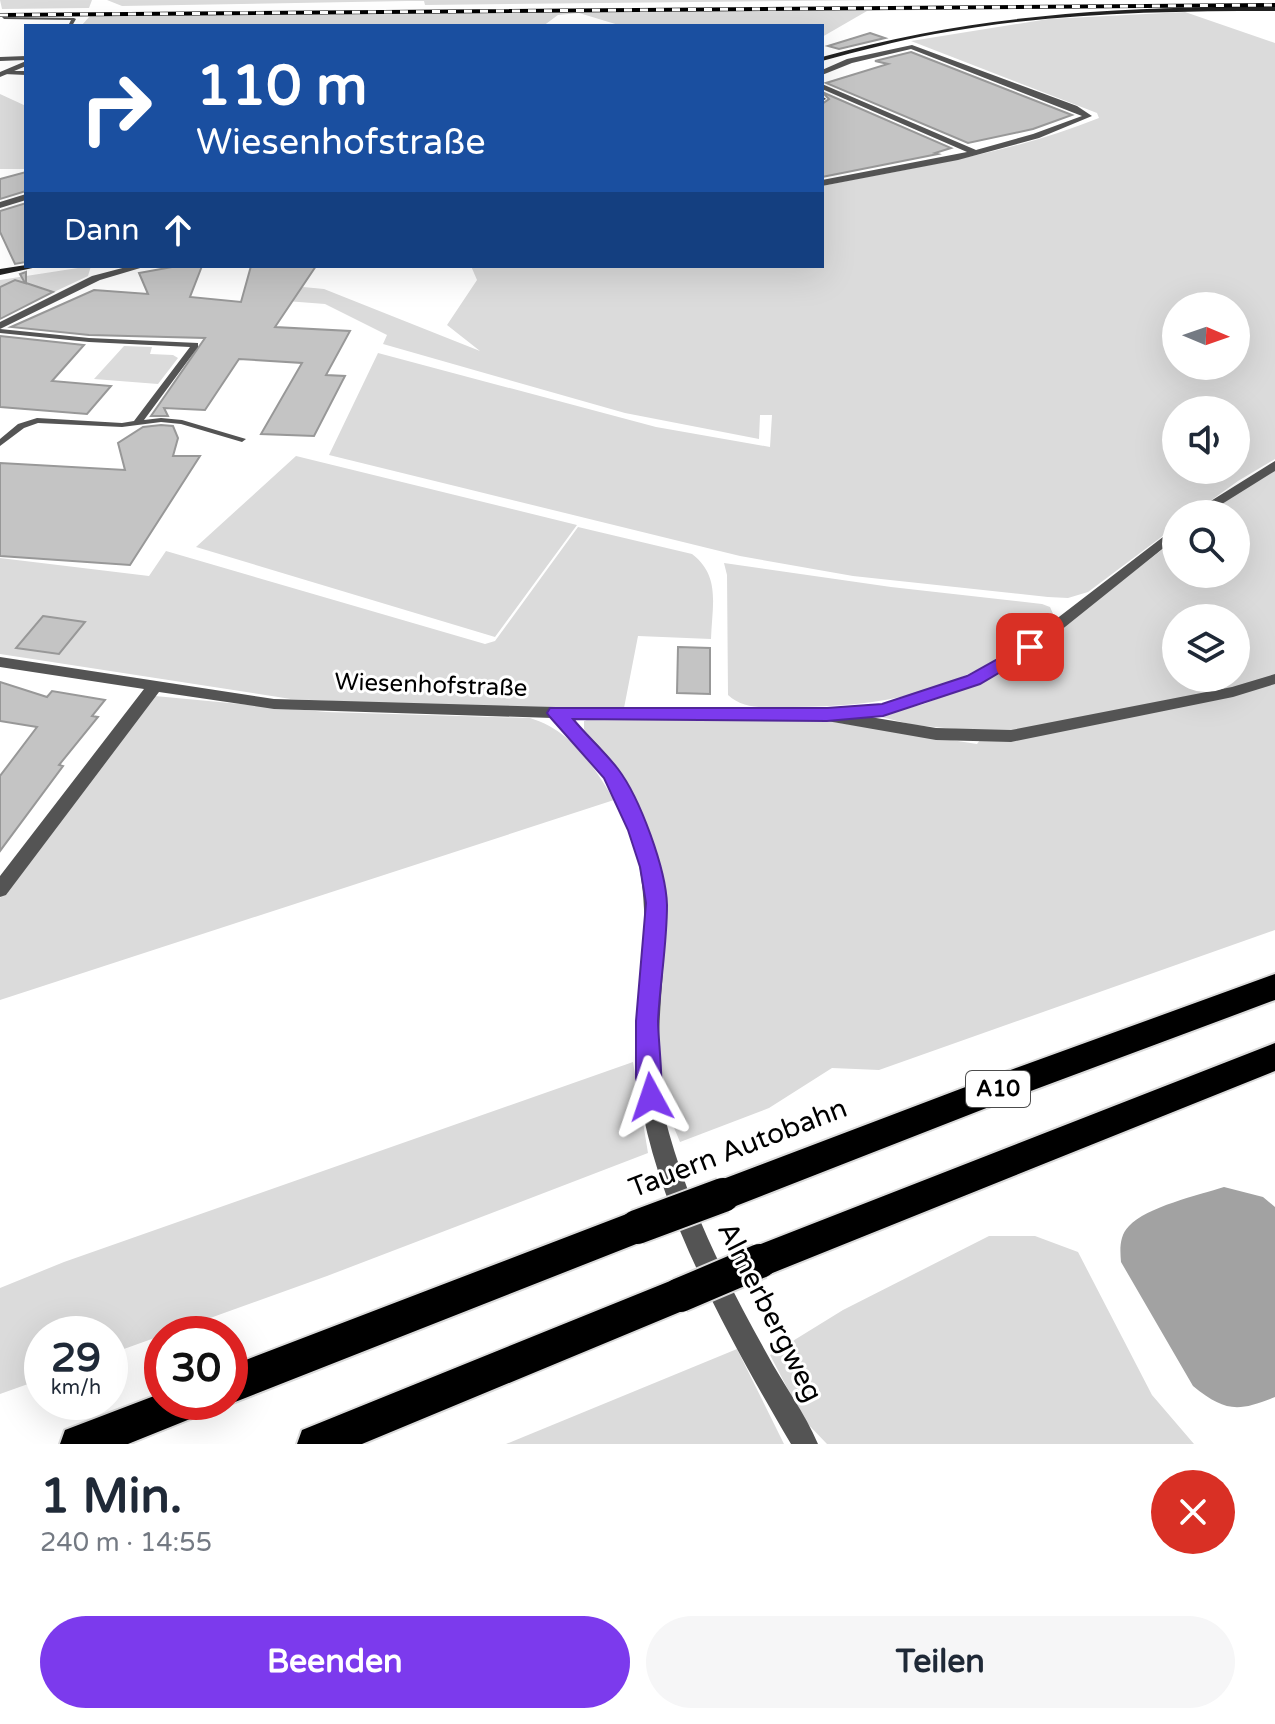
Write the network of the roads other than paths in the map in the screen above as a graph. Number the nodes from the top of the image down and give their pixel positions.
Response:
1 (1275, 9) edge
2 (4, 18) dead end
3 (71, 24) edge
4 (824, 58) edge
5 (0, 59) edge
6 (24, 61) edge
7 (24, 62) edge
8 (824, 72) edge
9 (24, 73) edge
10 (3, 74) edge
11 (824, 87) edge
12 (974, 152) junction
13 (824, 183) edge
14 (24, 198) edge
15 (0, 205) edge
16 (25, 268) edge
17 (134, 268) edge
18 (0, 272) edge
19 (0, 328) edge
20 (137, 423) junction
21 (242, 439) dead end
22 (0, 443) edge
23 (1275, 465) edge
24 (1219, 500) edge
25 (1162, 542) edge
26 (0, 662) edge
27 (1275, 679) edge
28 (155, 686) junction
29 (556, 713) junction
30 (827, 715) junction
31 (0, 890) edge
32 (1275, 987) edge
33 (1275, 1057) edge
34 (248, 1378) edge
35 (144, 1419) edge
36 (79, 1444) edge
37 (316, 1444) edge
38 (805, 1444) edge

1 - 4 main road
2 - 3 lane
5 - 6 street
7 - 10 street
8 - 12 street
9 - 10 lane
11 - 12 street
12 - 13 street
14 - 15 street
16 - 18 main road
17 - 19 street
19 - 20 lane
20 - 21 lane
20 - 22 lane
23 - 24 street
25 - 30 street
26 - 28 street, Wiesenhofstraße
27 - 30 street, Wiesenhofstraße
28 - 29 street, Wiesenhofstraße
28 - 31 street
29 - 30 street, Wiesenhofstraße
29 - 38 street, Almerbergweg
32 - 34 highway, Tauern Autobahn / A10, bridge
33 - 37 highway, bridge
35 - 36 highway

